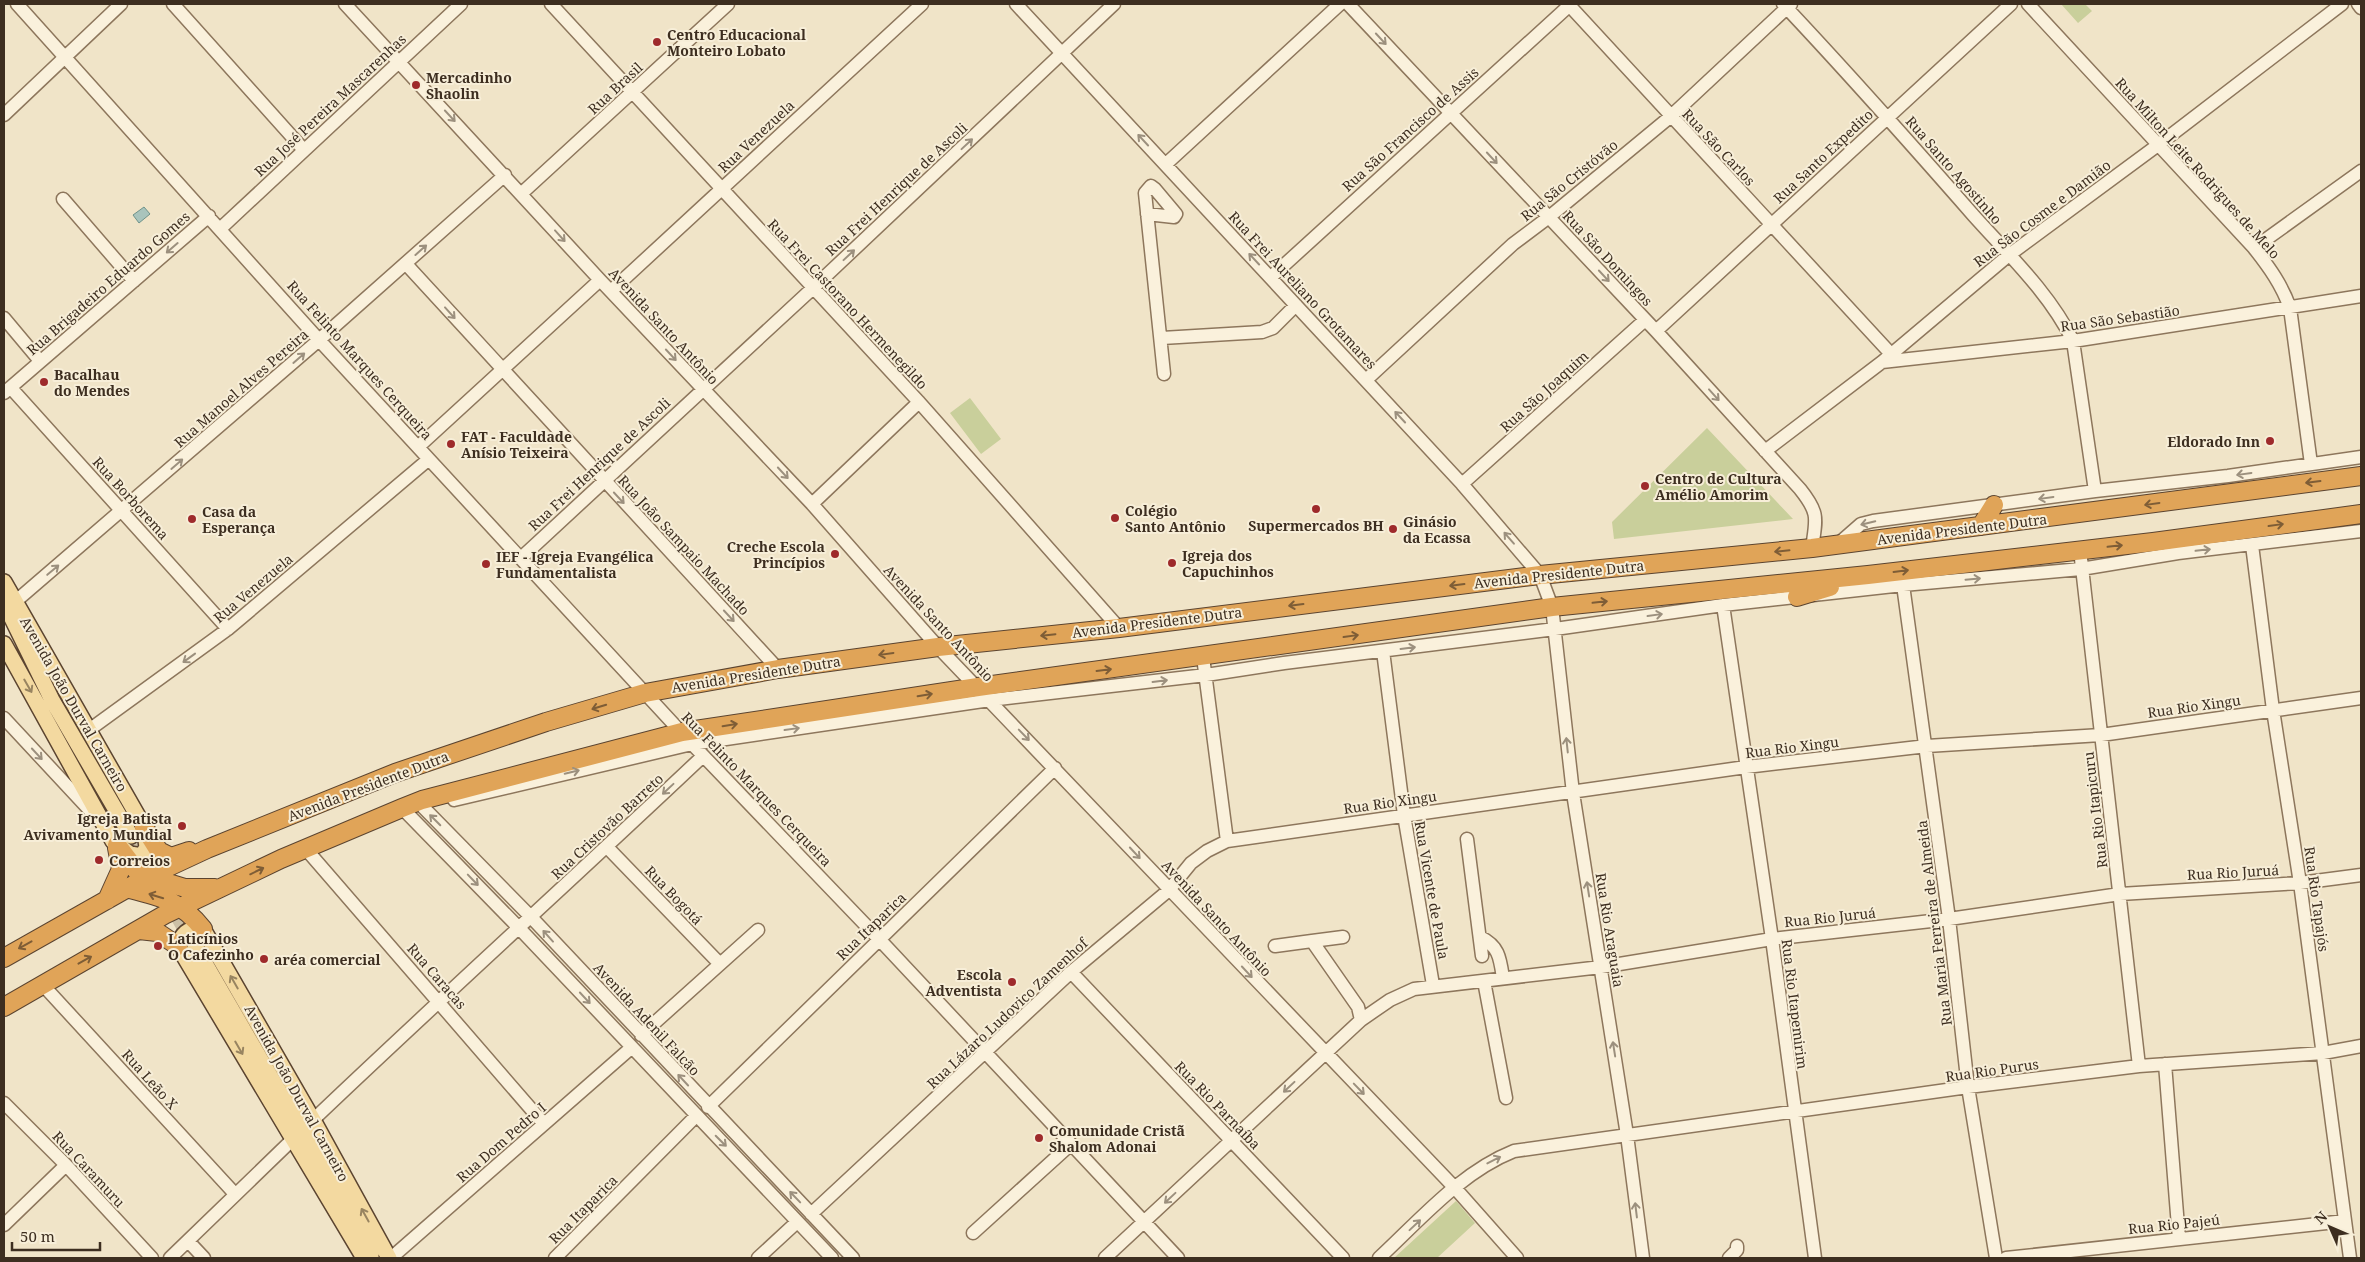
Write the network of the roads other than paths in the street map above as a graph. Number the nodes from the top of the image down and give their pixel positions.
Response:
1 (17, 4) edge
2 (121, 4) edge
3 (172, 4) edge
4 (345, 4) edge
5 (461, 4) edge
6 (551, 4) edge
7 (728, 4) edge
8 (922, 4) edge
9 (1016, 4) edge
10 (1114, 4) edge
11 (1340, 4) edge
12 (1348, 4) edge
13 (1570, 4) edge
14 (2012, 4) edge
15 (2028, 4) edge
16 (2342, 4) edge
17 (2358, 4) edge
18 (1787, 5) edge
19 (2361, 8) edge
20 (1063, 54) junction
21 (64, 57) junction
22 (399, 61) junction
23 (632, 92) junction
24 (1451, 113) junction
25 (4, 114) edge
26 (1887, 116) junction
27 (1670, 117) junction
28 (2158, 145) junction
29 (303, 149) junction
30 (1166, 164) junction
31 (2361, 171) edge
32 (505, 175) junction
33 (722, 189) junction
34 (522, 193) junction
35 (63, 199) dead end
36 (1147, 214) dead end
37 (209, 216) junction
38 (1549, 217) junction
39 (1771, 225) junction
40 (221, 228) junction
41 (2254, 248) junction
42 (2009, 255) junction
43 (406, 264) junction
44 (1270, 278) junction
45 (600, 280) junction
46 (134, 281) junction
47 (813, 288) junction
48 (612, 291) junction
49 (2361, 296) edge
50 (1296, 305) junction
51 (2290, 308) junction
52 (4, 318) edge
53 (1645, 320) junction
54 (1656, 331) junction
55 (1162, 338) junction
56 (320, 340) junction
57 (2072, 341) junction
58 (1886, 358) junction
59 (40, 361) junction
60 (502, 370) junction
61 (1164, 374) dead end
62 (1366, 380) junction
63 (702, 388) junction
64 (7, 390) edge
65 (919, 402) junction
66 (418, 447) junction
67 (1765, 451) junction
68 (2361, 457) edge
69 (429, 459) junction
70 (2311, 464) junction
71 (2361, 476) edge
72 (603, 480) junction
73 (1462, 484) junction
74 (2095, 491) junction
75 (812, 504) junction
76 (1994, 505) junction
77 (122, 511) junction
78 (2361, 514) edge
79 (1981, 526) junction
80 (2361, 531) edge
81 (2154, 542) junction
82 (1837, 545) junction
83 (2252, 545) junction
84 (1812, 548) junction
85 (2080, 550) junction
86 (2178, 553) junction
87 (520, 558) junction
88 (2081, 569) junction
89 (1540, 575) junction
90 (1868, 575) junction
91 (4, 582) edge
92 (1903, 585) junction
93 (1798, 597) junction
94 (10, 602) edge
95 (1682, 602) junction
96 (1723, 605) junction
97 (1552, 607) junction
98 (4, 618) edge
99 (1458, 620) junction
100 (1119, 628) junction
101 (228, 629) junction
102 (1555, 630) junction
103 (1458, 642) junction
104 (4, 644) edge
105 (23, 644) junction
106 (938, 647) junction
107 (1383, 651) junction
108 (1283, 654) junction
109 (1203, 657) junction
110 (778, 669) junction
111 (1206, 675) junction
112 (978, 687) junction
113 (645, 693) junction
114 (2361, 698) edge
115 (990, 700) junction
116 (2273, 710) junction
117 (4, 718) edge
118 (89, 730) junction
119 (2101, 735) junction
120 (687, 738) junction
121 (1927, 746) junction
122 (703, 756) junction
123 (1746, 767) junction
124 (1055, 768) junction
125 (1573, 793) junction
126 (414, 804) junction
127 (1404, 815) junction
128 (104, 826) junction
129 (130, 836) junction
130 (1467, 839) dead end
131 (1227, 841) junction
132 (607, 847) junction
133 (305, 848) junction
134 (207, 849) junction
135 (2361, 875) edge
136 (149, 876) junction
137 (2300, 884) junction
138 (130, 889) junction
139 (219, 889) junction
140 (1169, 890) junction
141 (2120, 894) junction
142 (107, 900) junction
143 (181, 906) junction
144 (531, 917) junction
145 (1949, 919) junction
146 (519, 928) junction
147 (203, 929) junction
148 (139, 930) junction
149 (758, 930) dead end
150 (1343, 937) dead end
151 (1480, 937) junction
152 (879, 939) junction
153 (1772, 939) junction
154 (1312, 941) junction
155 (186, 946) junction
156 (1275, 946) dead end
157 (1482, 956) dead end
158 (4, 958) edge
159 (571, 961) junction
160 (720, 964) junction
161 (1601, 967) junction
162 (561, 972) junction
163 (1071, 972) junction
164 (1504, 978) junction
165 (1484, 981) junction
166 (42, 984) junction
167 (1434, 985) junction
168 (439, 1000) junction
169 (4, 1007) edge
170 (1361, 1020) junction
171 (641, 1035) junction
172 (2361, 1046) edge
173 (630, 1048) junction
174 (986, 1053) junction
175 (2323, 1053) junction
176 (1324, 1054) junction
177 (2165, 1064) junction
178 (2139, 1066) junction
179 (1968, 1087) junction
180 (1506, 1098) dead end
181 (4, 1103) edge
182 (708, 1107) junction
183 (1794, 1114) junction
184 (696, 1116) junction
185 (313, 1120) junction
186 (544, 1124) junction
187 (1627, 1135) junction
188 (292, 1140) junction
189 (1231, 1140) junction
190 (1070, 1145) junction
191 (66, 1165) junction
192 (1455, 1188) junction
193 (235, 1194) junction
194 (811, 1214) junction
195 (2345, 1221) junction
196 (798, 1222) junction
197 (1144, 1223) junction
198 (4, 1225) edge
199 (973, 1233) dead end
200 (2179, 1239) junction
201 (188, 1241) junction
202 (1737, 1246) dead end
203 (369, 1256) edge
204 (175, 1257) edge
205 (152, 1258) edge
206 (204, 1258) edge
207 (389, 1258) edge
208 (555, 1258) edge
209 (758, 1258) edge
210 (832, 1258) edge
211 (853, 1258) edge
212 (1106, 1258) edge
213 (1178, 1258) edge
214 (1343, 1258) edge
215 (1379, 1258) edge
216 (1517, 1258) edge
217 (1642, 1258) edge
218 (1729, 1258) edge
219 (1814, 1258) edge
220 (1996, 1258) edge
221 (2006, 1258) edge
222 (2350, 1258) edge

1 - 21 street, Rua Felinto Marques Cerqueira
2 - 21 street
3 - 29 street
4 - 22 street, Avenida Santo Antônio
5 - 22 street, Rua José Pereira Mascarenhas
6 - 23 street, Rua Frei Castorano Hermenegildo
7 - 23 street, Rua Brasil
8 - 33 street, Rua Venezuela
9 - 20 street, Rua Frei Aureliano Grotamares
10 - 20 street, Rua Frei Henrique de Ascoli
11 - 30 street
12 -> 24 street, Rua São Domingos
13 - 24 street, Rua São Francisco de Assis
13 - 27 street, Rua São Carlos
14 - 26 street, Rua Santo Expedito
15 - 28 street, Rua Milton Leite Rodrigues de Melo
16 - 28 street, Rua São Cosme e Damião
17 - 19 street
18 - 26 street, Rua Santo Agostinho
18 - 27 street, Rua São Cristóvão
30 -> 20 street, Rua Frei Aureliano Grotamares
47 -> 20 street, Rua Frei Henrique de Ascoli
21 - 25 street
21 - 37 street, Rua Felinto Marques Cerqueira
22 - 29 street, Rua José Pereira Mascarenhas
22 -> 32 street, Avenida Santo Antônio
23 - 33 street, Rua Frei Castorano Hermenegildo
23 - 34 street, Rua Brasil
24 -> 38 street, Rua São Domingos
24 - 44 street, Rua São Francisco de Assis
26 - 39 street, Rua Santo Expedito
26 - 42 street, Rua Santo Agostinho
27 - 38 street, Rua São Cristóvão
27 - 39 street, Rua São Carlos
28 - 41 street, Rua Milton Leite Rodrigues de Melo
28 - 42 street, Rua São Cosme e Damião
29 - 40 street, Rua José Pereira Mascarenhas
44 -> 30 street, Rua Frei Aureliano Grotamares
31 - 41 street
32 - 34 street, Avenida Santo Antônio
43 -> 32 street, Rua Manoel Alves Pereira
33 - 47 street, Rua Frei Castorano Hermenegildo
33 - 48 street, Rua Venezuela
34 -> 45 street, Avenida Santo Antônio
35 - 46 street
36 - 55 street
37 - 40 street, Rua Felinto Marques Cerqueira
37 -> 46 street, Rua Brigadeiro Eduardo Gomes
38 -> 53 street, Rua São Domingos
38 - 62 street, Rua São Cristóvão
39 - 54 street, Rua Santo Expedito
39 - 58 street, Rua São Carlos
40 - 56 street, Rua Felinto Marques Cerqueira
41 - 51 street, Rua Milton Leite Rodrigues de Melo
42 - 57 street, Rua Santo Agostinho
42 - 58 street, Rua São Cosme e Damião
43 - 56 street, Rua Manoel Alves Pereira
43 -> 60 street, Rua João Sampaio Machado
44 - 50 street, Rua Frei Aureliano Grotamares
45 - 48 street, Avenida Santo Antônio
45 - 60 street
46 - 59 street, Rua Brigadeiro Eduardo Gomes
47 - 63 street, Rua Frei Henrique de Ascoli
47 - 65 street, Rua Frei Castorano Hermenegildo
48 -> 63 street, Avenida Santo Antônio
49 - 51 street, Rua São Sebastião
50 - 55 street
50 - 62 street, Rua Frei Aureliano Grotamares
51 - 57 street, Rua São Sebastião
51 - 70 street, Rua Milton Leite Rodrigues de Melo
52 - 59 street
53 - 54 street, Rua São Domingos
53 - 73 street, Rua São Joaquim
54 -> 67 street, Rua São Domingos
55 - 61 street
56 - 66 street, Rua Felinto Marques Cerqueira
77 -> 56 street, Rua Manoel Alves Pereira
57 - 58 street, Rua São Sebastião
57 - 74 street, Rua Santo Agostinho
58 - 67 street, Rua São Cosme e Damião
59 - 64 street, Rua Brigadeiro Eduardo Gomes
60 - 66 street
60 - 72 street, Rua João Sampaio Machado
73 -> 62 street, Rua Frei Aureliano Grotamares
63 - 72 street, Rua Frei Henrique de Ascoli
63 -> 75 street, Avenida Santo Antônio
64 - 77 street, Rua Borborema
65 - 75 street
65 - 100 street, Rua Frei Castorano Hermenegildo
66 - 69 street, Rua Felinto Marques Cerqueira
67 - 84 street, Rua São Domingos
68 - 70 street
69 - 87 street, Rua Felinto Marques Cerqueira
69 - 101 street, Rua Venezuela
70 -> 74 street
71 -> 79 highway, Avenida Presidente Dutra
72 - 87 street, Rua Frei Henrique de Ascoli
72 -> 110 street, Rua João Sampaio Machado
89 -> 73 street, Rua Frei Aureliano Grotamares
74 -> 76 street
75 - 106 street, Avenida Santo Antônio
76 - 79 highway
76 -> 82 street
94 -> 77 street, Rua Manoel Alves Pereira
77 - 101 street, Rua Borborema
81 -> 78 highway
79 - 82 highway, Avenida Presidente Dutra
80 - 83 street
85 -> 81 highway
81 - 86 highway
82 - 84 highway, Avenida Presidente Dutra
86 -> 83 street
83 - 116 street, Rua Rio Tapajós
84 -> 89 highway, Avenida Presidente Dutra
85 - 88 street, Rua Rio Itapicuru
90 -> 85 highway
86 - 88 street
87 - 113 street, Rua Felinto Marques Cerqueira
92 -> 88 street
88 - 119 street, Rua Rio Itapicuru
89 - 97 street, Rua Frei Aureliano Grotamares
89 -> 100 highway, Avenida Presidente Dutra
90 - 93 highway
90 - 95 highway
91 - 94 main road, Avenida João Durval Carneiro
92 - 93 street
92 - 121 street, Rua Maria Ferreira de Almeida
93 - 96 street
94 - 105 main road
94 - 118 main road, Avenida João Durval Carneiro
95 - 96 street
97 -> 95 highway
102 -> 95 street
96 - 123 street, Rua Rio Itapemirim
97 - 99 highway
97 - 102 street, Rua Rio Araguaia
98 - 105 main road
99 - 103 street
108 -> 99 highway
100 -> 106 highway, Avenida Presidente Dutra
101 -> 118 street, Rua Venezuela
102 - 103 street
125 -> 102 street, Rua Rio Araguaia
107 -> 103 street
104 -> 128 main road
105 - 129 main road
106 -> 110 highway, Avenida Presidente Dutra
106 - 112 street, Avenida Santo Antônio
107 - 108 street
107 - 127 street, Rua Vicente de Paula
108 - 109 highway
108 - 111 street
109 - 111 street
112 -> 109 highway
110 - 113 highway, Avenida Presidente Dutra
115 -> 111 street
111 - 131 street
112 - 115 street, Avenida Santo Antônio
120 -> 112 highway
113 - 120 street, Rua Felinto Marques Cerqueira
113 -> 134 highway, Avenida Presidente Dutra
114 - 116 street, Rua Rio Xingu
120 -> 115 street
115 -> 124 street, Avenida Santo Antônio
116 - 119 street, Rua Rio Xingu
116 - 137 street, Rua Rio Tapajós
117 -> 128 street
118 - 129 main road, Avenida João Durval Carneiro
119 - 121 street, Rua Rio Xingu
119 - 141 street, Rua Rio Itapicuru
120 - 122 street, Rua Felinto Marques Cerqueira
126 -> 120 highway
121 - 123 street, Rua Rio Xingu
121 - 145 street, Rua Maria Ferreira de Almeida
122 -> 132 street, Rua Cristovão Barreto
122 - 152 street, Rua Felinto Marques Cerqueira
123 - 125 street, Rua Rio Xingu
123 - 153 street, Rua Rio Itapemirim
124 -> 140 street, Avenida Santo Antônio
124 - 152 street, Rua Itaparica
125 - 127 street, Rua Rio Xingu
161 -> 125 street, Rua Rio Araguaia
126 - 133 highway
144 -> 126 street, Avenida Adenil Falcão
126 -> 146 street
127 - 131 street, Rua Rio Xingu
127 - 167 street, Rua Vicente de Paula
128 - 129 main road
129 - 134 highway
129 - 136 highway
129 - 142 highway
130 - 151 street
131 - 140 street, Rua Lázaro Ludovico Zamenhof
132 - 144 street, Rua Cristovão Barreto
132 - 160 street, Rua Bogotá
139 -> 133 highway
133 - 168 street, Rua Caracas
134 - 136 highway, Avenida Presidente Dutra
135 - 137 street, Rua Rio Juruá
136 - 138 highway, Avenida Presidente Dutra
136 - 139 highway
137 - 141 street, Rua Rio Juruá
137 - 175 street, Rua Rio Tapajós
138 - 142 highway, Avenida Presidente Dutra
143 -> 138 highway
139 - 143 highway
139 - 147 highway
140 - 163 street, Rua Lázaro Ludovico Zamenhof
140 -> 176 street, Avenida Santo Antônio
141 - 145 street, Rua Rio Juruá
141 - 178 street, Rua Rio Itapicuru
142 -> 158 highway, Avenida Presidente Dutra
143 - 147 highway
143 - 148 highway
144 - 146 street, Rua Cristovão Barreto
159 -> 144 street, Avenida Adenil Falcão
145 - 153 street, Rua Rio Juruá
145 - 179 street, Rua Maria Ferreira de Almeida
146 - 162 street
146 - 168 street, Rua Cristovão Barreto
147 - 155 main road
185 -> 147 main road, Avenida João Durval Carneiro
148 - 155 highway
166 -> 148 highway
149 - 160 street
150 - 154 street
151 - 157 street
151 - 164 street
152 - 174 street, Rua Felinto Marques Cerqueira
152 - 182 street, Rua Itaparica
153 - 161 street, Rua Rio Juruá
153 - 183 street, Rua Rio Itapemirim
154 - 156 street
154 - 170 street
155 -> 188 main road, Avenida João Durval Carneiro
155 - 203 main road
159 - 162 street
159 - 171 street, Avenida Adenil Falcão
160 - 171 street
161 - 164 street, Rua Rio Juruá
187 -> 161 street, Rua Rio Araguaia
162 -> 173 street
163 - 174 street, Rua Lázaro Ludovico Zamenhof
163 - 189 street, Rua Rio Parnaíba
164 - 165 street, Rua Rio Juruá
165 - 167 street, Rua Rio Juruá
165 - 180 street
166 - 169 highway
166 - 193 street, Rua Leão X
167 - 170 street, Rua Rio Juruá
168 - 185 street, Rua Cristovão Barreto
168 - 186 street, Rua Caracas
170 - 176 street, Rua Rio Juruá
182 -> 171 street, Avenida Adenil Falcão
172 - 175 street, Rua Rio Purus
173 - 184 street
173 - 186 street, Rua Dom Pedro I
174 - 190 street, Rua Felinto Marques Cerqueira
174 - 194 street, Rua Lázaro Ludovico Zamenhof
175 - 177 street, Rua Rio Purus
175 - 195 street, Rua Rio Tapajós
176 -> 189 street, Rua Rio Juruá
176 -> 192 street, Avenida Santo Antônio
177 - 178 street, Rua Rio Purus
177 - 200 street
178 - 179 street, Rua Rio Purus
179 - 183 street, Rua Rio Purus
179 - 220 street, Rua Maria Ferreira de Almeida
181 - 191 street, Rua Caramuru
194 -> 182 street, Avenida Adenil Falcão
183 - 187 street, Rua Rio Purus
183 - 219 street, Rua Rio Itapemirim
184 -> 196 street
184 - 208 street, Rua Itaparica
207 -> 185 main road, Avenida João Durval Carneiro
186 - 207 street, Rua Dom Pedro I
192 -> 187 street, Rua Rio Purus
217 -> 187 street, Rua Rio Araguaia
188 - 193 street
188 - 203 main road, Avenida João Durval Carneiro
189 -> 197 street, Rua Rio Juruá
189 - 214 street, Rua Rio Parnaíba
190 - 197 street, Rua Felinto Marques Cerqueira
190 - 199 street
191 - 198 street
191 - 205 street, Rua Caramuru
215 -> 192 street, Rua Rio Purus
192 - 216 street, Avenida Santo Antônio
193 - 201 street
194 - 211 street, Avenida Adenil Falcão
195 - 200 street, Rua Rio Pajeú
195 - 222 street, Rua Rio Tapajós
196 - 209 street
196 - 210 street
197 - 212 street, Rua Rio Juruá
197 - 213 street, Rua Felinto Marques Cerqueira
200 - 221 street, Rua Rio Pajeú
201 - 204 street
201 - 206 street
202 - 218 street
203 - 207 main road

